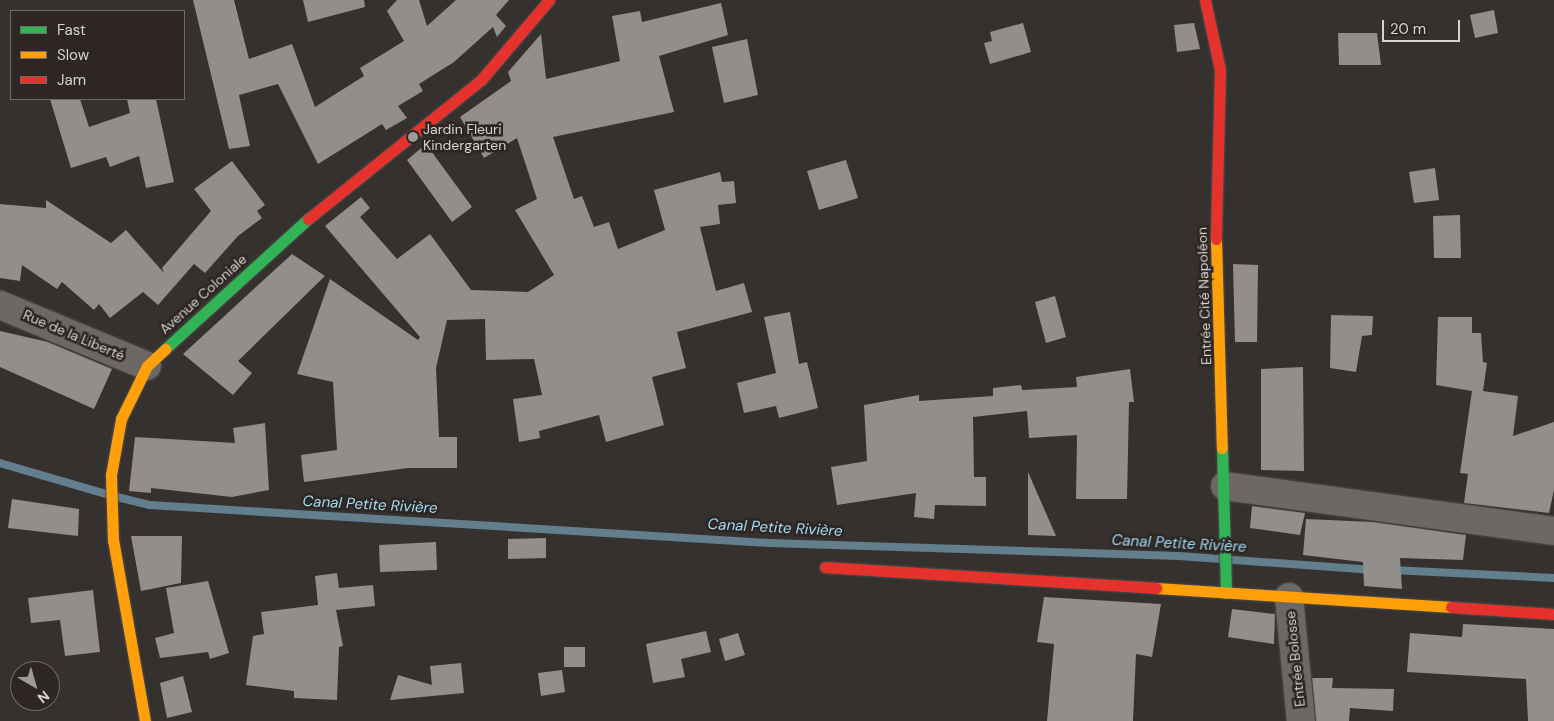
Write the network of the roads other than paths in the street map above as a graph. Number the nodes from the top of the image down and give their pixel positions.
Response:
1 (549, 0) edge
2 (1205, 0) edge
3 (0, 305) edge
4 (147, 366) junction
5 (1225, 486) junction
6 (1554, 531) edge
7 (825, 567) dead end
8 (1226, 592) junction
9 (1289, 597) junction
10 (1554, 614) edge
11 (145, 721) edge
12 (1301, 721) edge

1 - 4 street, Avenue Coloniale
2 - 5 street, Entrée Cité Napoléon
3 - 4 street, Rue de la Liberté
4 - 11 street, Avenue Coloniale
5 - 6 street
5 - 8 street, Entrée Cité Napoléon
7 - 8 street
8 - 9 street
9 - 10 street
9 - 12 street, Entrée Bolosse

